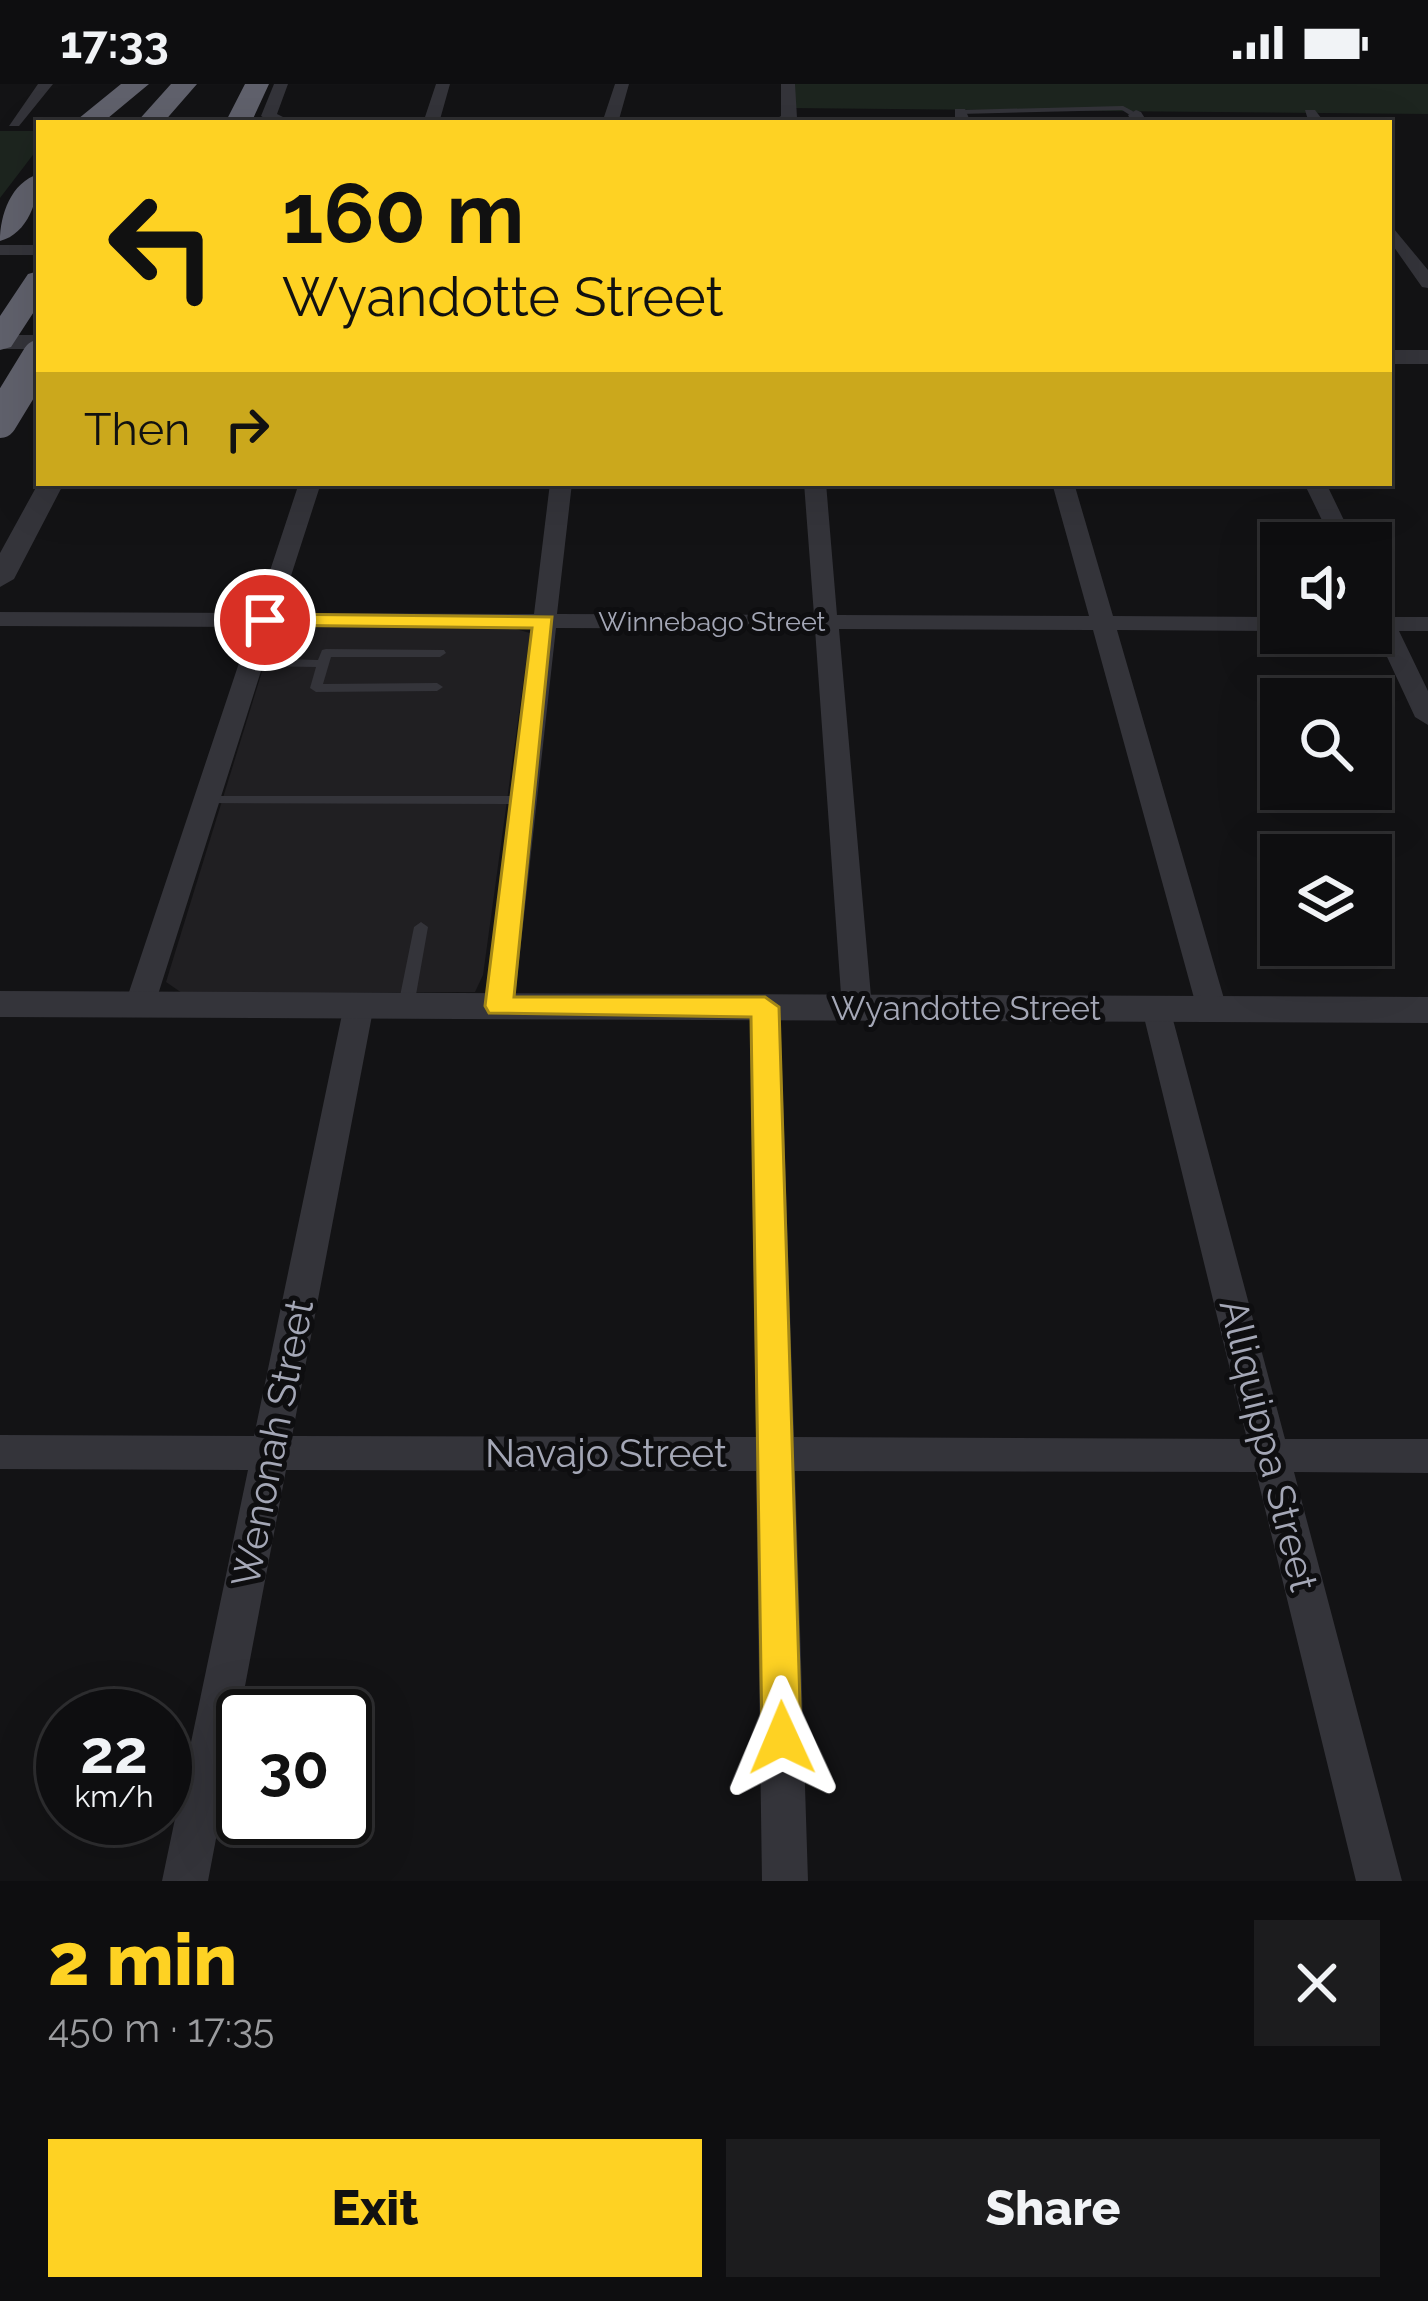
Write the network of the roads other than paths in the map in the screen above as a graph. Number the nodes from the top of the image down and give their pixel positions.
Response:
1 (46, 84) edge
2 (137, 84) edge
3 (185, 84) edge
4 (257, 84) edge
5 (281, 84) edge
6 (443, 84) edge
7 (622, 84) edge
8 (788, 84) edge
9 (91, 118) edge
10 (961, 118) edge
11 (1138, 119) edge
12 (152, 120) edge
13 (239, 120) edge
14 (279, 120) edge
15 (432, 120) edge
16 (611, 120) edge
17 (785, 120) edge
18 (7, 123) edge
19 (33, 123) dead end
20 (36, 186) edge
21 (0, 232) edge
22 (36, 233) edge
23 (1428, 245) edge
24 (1395, 246) edge
25 (0, 250) edge
26 (36, 250) edge
27 (1428, 283) edge
28 (36, 285) edge
29 (0, 341) edge
30 (36, 342) edge
31 (1392, 357) edge
32 (1428, 357) edge
33 (36, 360) edge
34 (0, 363) edge
35 (36, 365) edge
36 (0, 421) edge
37 (49, 486) edge
38 (309, 486) edge
39 (561, 486) edge
40 (815, 486) edge
41 (1065, 486) edge
42 (1316, 486) edge
43 (1334, 522) edge
44 (0, 579) edge
45 (0, 620) edge
46 (265, 620) junction
47 (544, 622) junction
48 (826, 622) junction
49 (1105, 623) junction
50 (1260, 624) edge
51 (1392, 624) edge
52 (1428, 624) edge
53 (1392, 650) edge
54 (440, 653) dead end
55 (251, 662) junction
56 (323, 664) junction
57 (437, 688) dead end
58 (1428, 717) edge
59 (206, 800) junction
60 (523, 800) junction
61 (421, 927) dead end
62 (0, 1004) edge
63 (140, 1004) junction
64 (359, 1005) junction
65 (406, 1006) junction
66 (499, 1006) junction
67 (765, 1007) junction
68 (857, 1008) junction
69 (1156, 1009) junction
70 (1212, 1010) junction
71 (1428, 1010) edge
72 (0, 1452) edge
73 (271, 1452) junction
74 (776, 1453) junction
75 (1272, 1456) junction
76 (1428, 1456) edge
77 (185, 1881) edge
78 (785, 1881) edge
79 (1379, 1881) edge

1 - 18 street
2 - 9 highway
3 - 12 highway
4 - 13 highway
5 - 14 street
6 - 15 street
7 - 16 street
8 - 17 street
10 - 11 lane
18 - 19 street
20 - 21 highway
21 - 22 street
23 - 24 street
24 - 27 street
25 - 26 street
28 - 29 highway
29 - 30 street
31 - 32 street
33 - 34 street
35 - 36 highway, bridge
37 - 44 street
38 - 46 street
39 - 47 street
40 - 48 street
41 - 49 street
42 - 43 street
45 - 46 street, Winnebago Street
46 - 47 street, Winnebago Street
46 - 55 street
47 - 48 street, Winnebago Street
47 - 60 street
48 - 49 street, Winnebago Street
48 - 68 street
49 - 50 street, Winnebago Street
49 - 70 street
51 - 52 street
53 - 58 street
54 - 56 lane
55 - 56 lane
55 - 59 street
56 - 57 lane
59 - 60 lane
59 - 63 street
60 - 66 street
61 - 65 lane
62 - 63 street, Wyandotte Street
63 - 64 street, Wyandotte Street
64 - 65 street, Wyandotte Street
64 - 73 street, Wenonah Street
65 - 66 street, Wyandotte Street
66 - 67 street, Wyandotte Street
67 - 68 street, Wyandotte Street
67 - 74 street
68 - 69 street, Wyandotte Street
69 - 70 street, Wyandotte Street
69 - 75 street, Alliquippa Street
70 - 71 street, Wyandotte Street
72 - 73 street, Navajo Street
73 - 74 street, Navajo Street
73 - 77 street, Wenonah Street
74 - 75 street, Navajo Street
74 - 78 street
75 - 76 street, Navajo Street
75 - 79 street, Alliquippa Street

